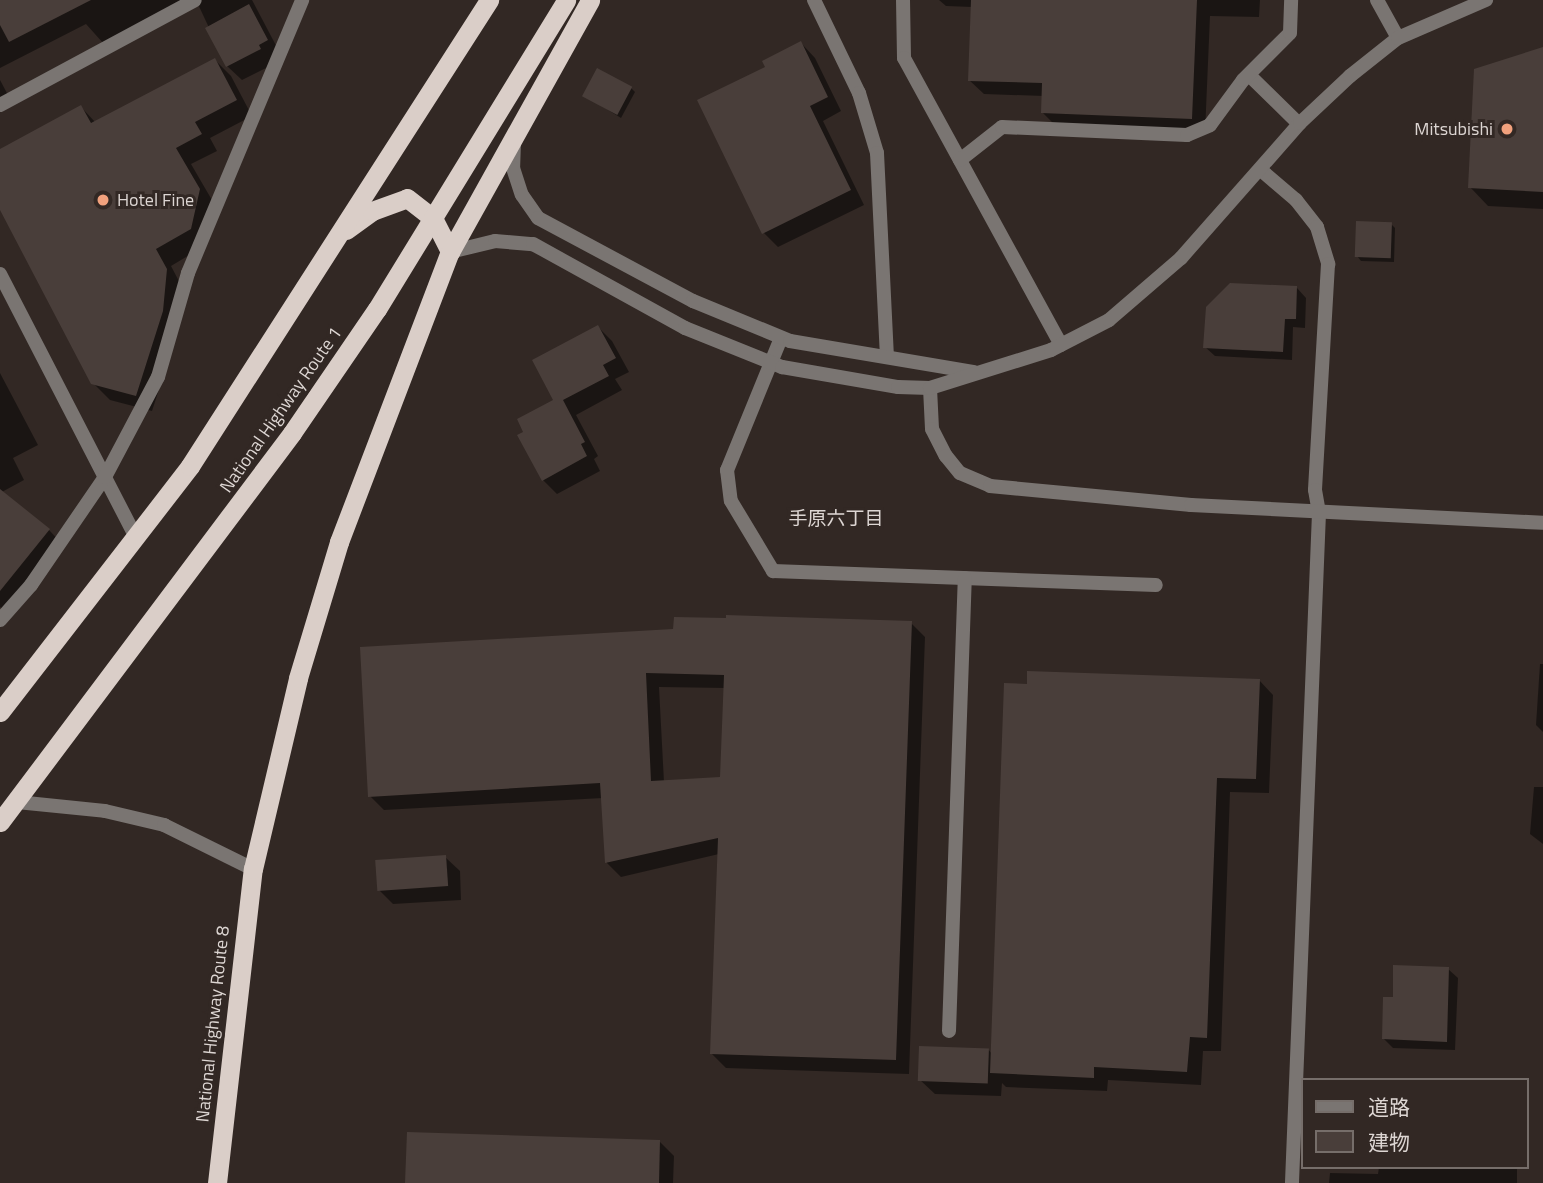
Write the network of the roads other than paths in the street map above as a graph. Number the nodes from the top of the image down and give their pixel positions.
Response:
1 (195, 0) edge
2 (302, 0) edge
3 (489, 0) edge
4 (566, 0) edge
5 (590, 0) edge
6 (814, 0) edge
7 (903, 0) edge
8 (1291, 0) edge
9 (1377, 0) edge
10 (1486, 0) edge
11 (1398, 38) junction
12 (1249, 75) junction
13 (0, 105) edge
14 (1299, 124) junction
15 (515, 134) junction
16 (960, 160) junction
17 (1262, 171) junction
18 (433, 218) junction
19 (337, 237) junction
20 (450, 252) junction
21 (0, 274) edge
22 (781, 338) junction
23 (1060, 345) junction
24 (887, 357) junction
25 (770, 362) junction
26 (974, 372) junction
27 (930, 388) junction
28 (105, 477) junction
29 (1319, 513) junction
30 (1543, 523) edge
31 (135, 535) junction
32 (965, 578) junction
33 (1156, 585) dead end
34 (0, 620) edge
35 (0, 712) edge
36 (17, 803) junction
37 (0, 822) edge
38 (253, 869) junction
39 (950, 1031) dead end
40 (217, 1183) edge
41 (1292, 1183) edge

1 - 13 street
2 - 28 street
3 - 19 highway
4 - 18 highway, National Highway Route 1
5 - 15 highway, National Highway Route 8
6 - 24 street
7 - 16 street
8 - 12 street
9 - 11 street
10 - 11 street
11 - 14 street
12 - 14 street
12 - 16 street
14 - 17 street
15 - 20 highway, National Highway Route 8
15 - 22 street
16 - 23 street
17 - 23 street
17 - 29 street
18 - 19 highway
18 - 20 highway
18 - 36 highway, National Highway Route 1
19 - 31 highway
20 - 25 street
20 - 38 highway, National Highway Route 8
21 - 28 street
22 - 24 street
22 - 25 street
23 - 26 street
24 - 26 street
25 - 27 street
25 - 32 street
26 - 27 street
27 - 29 street
28 - 31 street
28 - 34 street
29 - 30 street
29 - 41 street
31 - 35 highway
32 - 33 street
32 - 39 street
36 - 37 highway, National Highway Route 1
36 - 38 street
38 - 40 highway, National Highway Route 8

